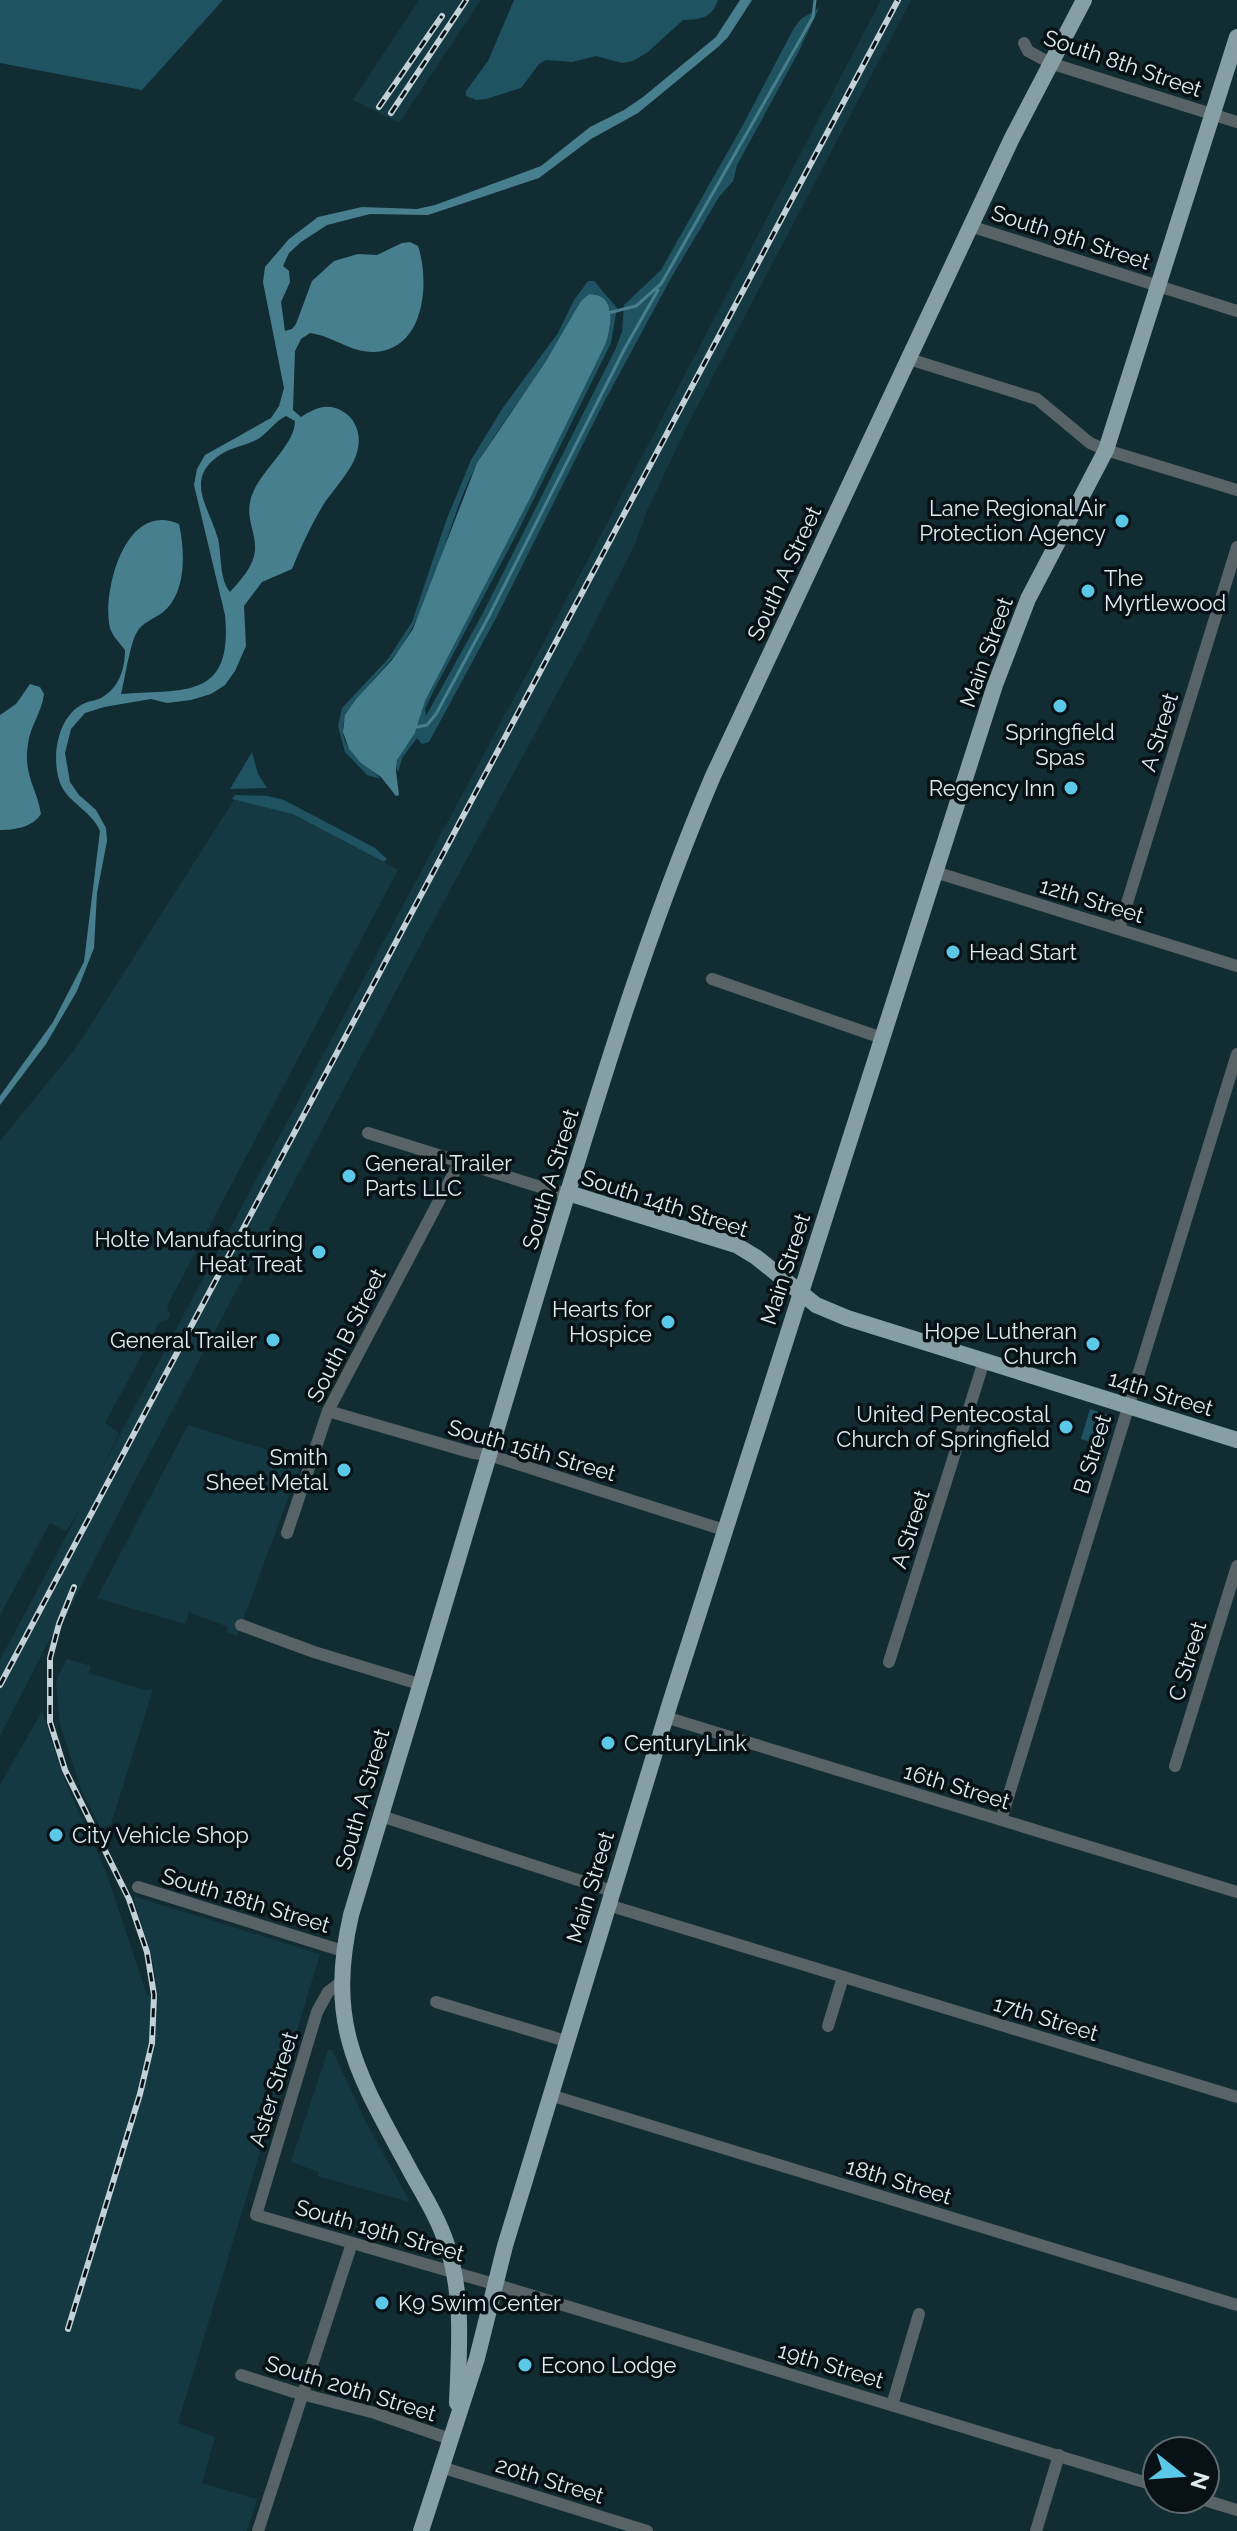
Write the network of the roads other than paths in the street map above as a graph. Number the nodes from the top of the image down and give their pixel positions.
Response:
1 (1084, 0) edge
2 (1237, 37) edge
3 (1024, 43) dead end
4 (1050, 63) junction
5 (1213, 115) junction
6 (1237, 122) edge
7 (970, 226) junction
8 (1159, 286) junction
9 (1237, 311) edge
10 (909, 359) junction
11 (1106, 450) junction
12 (1237, 490) edge
13 (1237, 547) edge
14 (935, 872) junction
15 (1119, 929) junction
16 (1237, 966) edge
17 (712, 979) dead end
18 (882, 1038) junction
19 (1237, 1054) edge
20 (368, 1133) dead end
21 (459, 1163) junction
22 (568, 1193) junction
23 (800, 1294) junction
24 (984, 1361) junction
25 (1128, 1406) junction
26 (328, 1411) junction
27 (1237, 1440) edge
28 (489, 1455) junction
29 (724, 1530) junction
30 (287, 1533) dead end
31 (1237, 1566) edge
32 (241, 1625) dead end
33 (889, 1662) dead end
34 (419, 1684) junction
35 (665, 1717) junction
36 (1175, 1766) dead end
37 (381, 1816) junction
38 (1001, 1820) junction
39 (138, 1887) dead end
40 (1237, 1892) edge
41 (610, 1898) junction
42 (343, 1951) junction
43 (843, 1977) junction
44 (341, 1982) junction
45 (436, 2002) dead end
46 (828, 2026) dead end
47 (566, 2041) junction
48 (550, 2095) junction
49 (1237, 2097) edge
50 (256, 2215) joint
51 (352, 2243) junction
52 (455, 2273) junction
53 (494, 2284) junction
54 (1237, 2305) edge
55 (919, 2314) dead end
56 (241, 2375) dead end
57 (303, 2393) junction
58 (892, 2405) junction
59 (456, 2421) junction
60 (450, 2439) junction
61 (1059, 2455) junction
62 (441, 2467) junction
63 (1141, 2481) edge
64 (258, 2531) edge
65 (421, 2531) edge
66 (647, 2531) edge
67 (1036, 2531) edge

1 - 4 main road, South A Street
2 - 5 main road, Main Street
3 - 4 street, South 8th Street
4 - 5 street, South 8th Street
4 - 7 main road, South A Street
5 - 6 street, South 8th Street
5 - 8 main road, Main Street
7 - 8 street, South 9th Street
7 - 10 main road, South A Street
8 - 9 street, South 9th Street
8 - 11 main road, Main Street
10 - 11 street
10 - 22 main road, South A Street
11 - 12 street
11 - 14 main road, Main Street
13 - 15 street, A Street
14 - 15 street, 12th Street
14 - 18 main road, Main Street
15 - 16 street, 12th Street
17 - 18 street
18 - 23 main road, Main Street
19 - 25 street, B Street
20 - 21 street, South 14th Street
21 - 22 street, South 14th Street
21 - 26 street, South B Street
22 - 23 main road, South 14th Street
22 - 28 main road, South A Street
23 - 24 main road, 14th Street
23 - 29 main road, Main Street
24 - 25 main road, 14th Street
24 - 33 street, A Street
25 - 27 main road, 14th Street
25 - 38 street, B Street
26 - 28 street, South 15th Street
26 - 30 street, South B Street
28 - 29 street, South 15th Street
28 - 34 main road, South A Street
29 - 35 main road, Main Street
31 - 36 street, C Street
32 - 34 street
34 - 37 main road, South A Street
35 - 38 street, 16th Street
35 - 41 main road, Main Street
37 - 41 street, 17th Street
37 - 42 main road, South A Street
38 - 40 street, 16th Street
39 - 42 street, South 18th Street
41 - 43 street, 17th Street
41 - 47 main road, Main Street
42 - 44 main road, South A Street
43 - 46 street
43 - 49 street, 17th Street
44 - 50 street, Aster Street
44 - 52 main road, South A Street
45 - 47 street
47 - 48 main road, Main Street
48 - 53 main road, Main Street
48 - 54 street, 18th Street
50 - 51 street, South 19th Street
51 - 52 street, South 19th Street
51 - 57 street
52 - 53 street, South 19th Street
52 - 59 main road, South A Street
53 - 58 street, 19th Street
53 - 59 main road, Main Street
55 - 58 street
56 - 57 street, South 20th Street
57 - 60 street, South 20th Street
57 - 64 street
58 - 61 street, 19th Street
59 - 60 main road, Main Street
60 - 62 main road, Main Street
61 - 63 street, 19th Street
61 - 67 street
62 - 65 main road, Main Street
62 - 66 street, 20th Street

